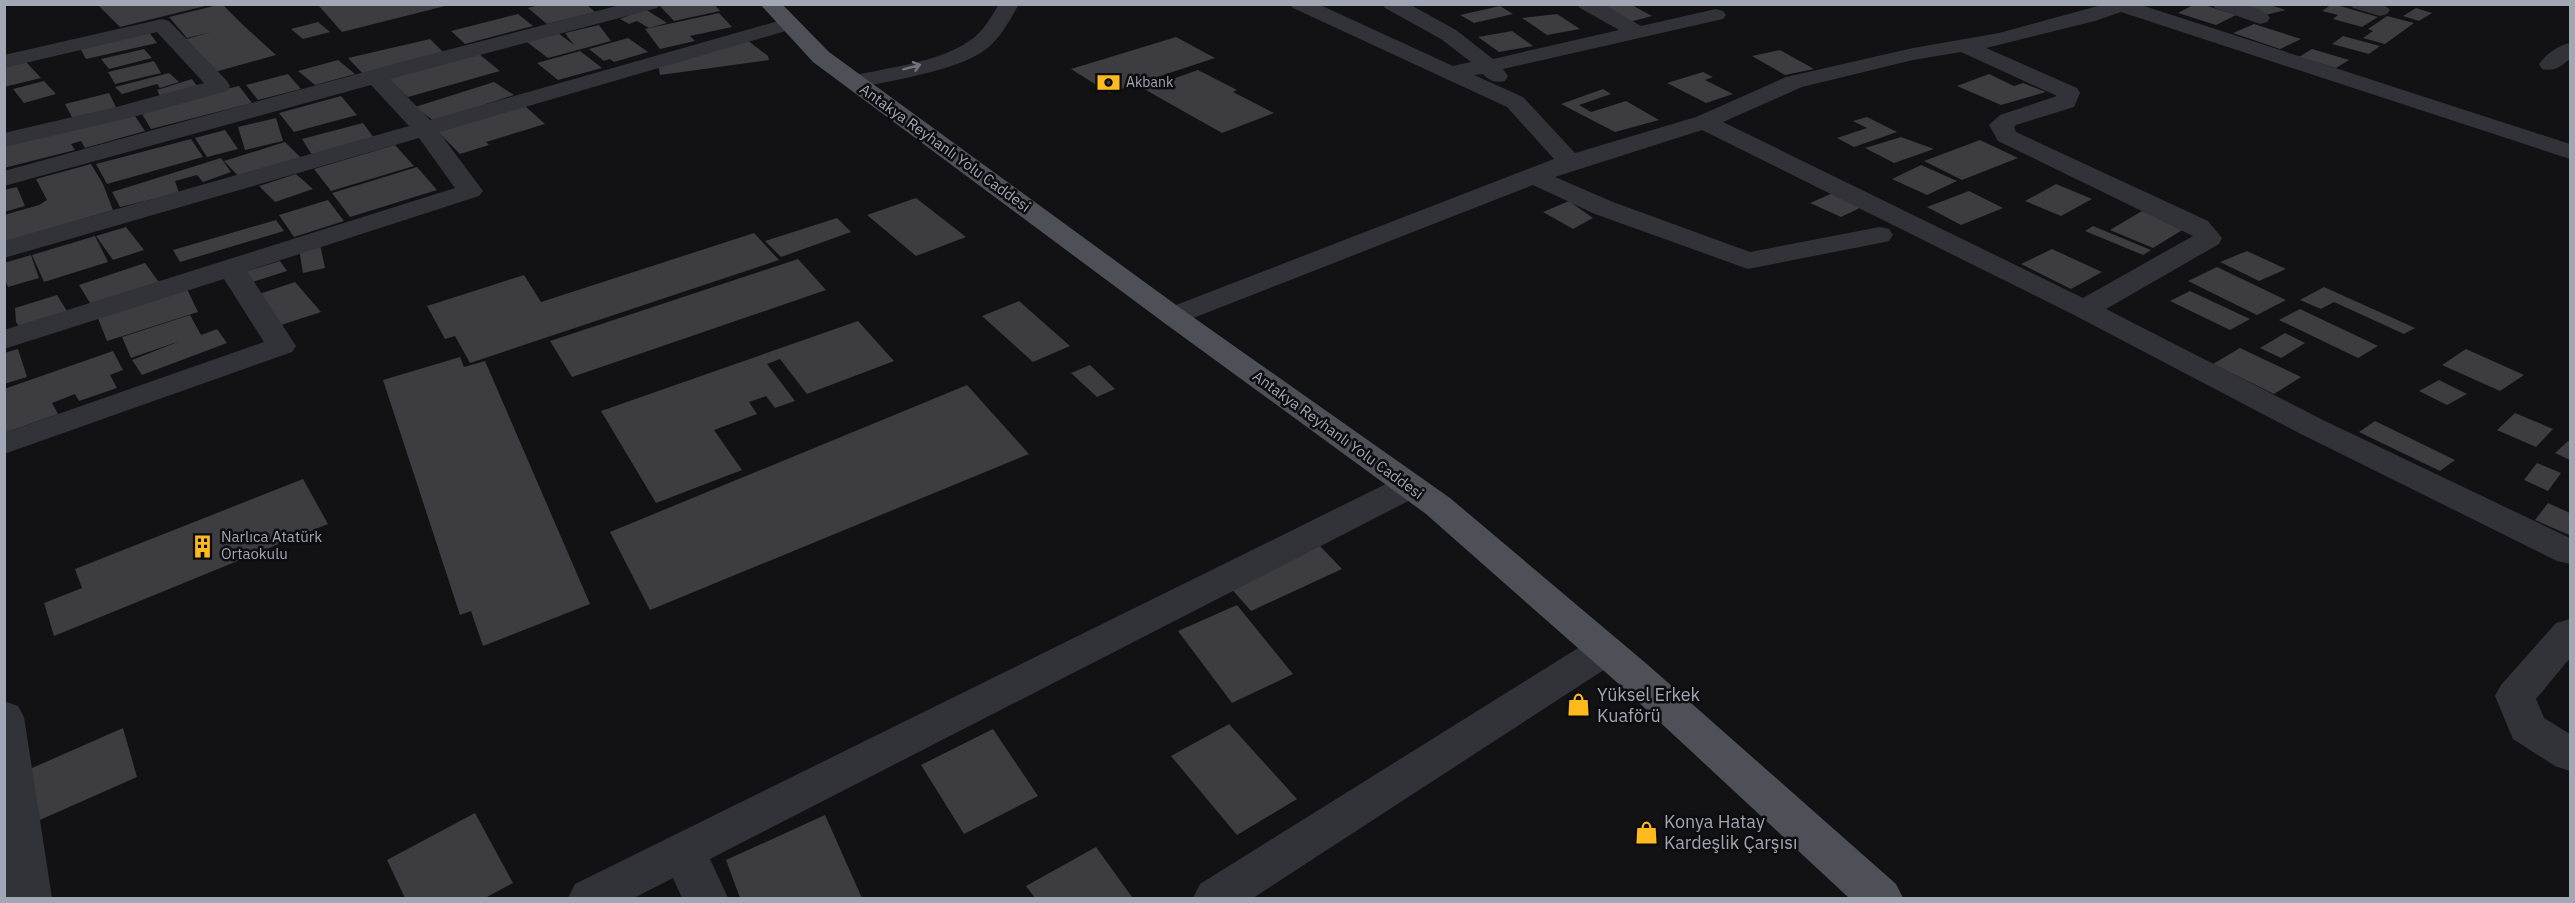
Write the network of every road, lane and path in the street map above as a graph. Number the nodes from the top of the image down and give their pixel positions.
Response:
1 (650, 4) edge
2 (1009, 4) edge
3 (1392, 4) edge
4 (1587, 4) edge
5 (2222, 4) edge
6 (2360, 4) edge
7 (2121, 5) edge
8 (1313, 6) edge
9 (2380, 10) dead end
10 (779, 14) edge
11 (1716, 15) dead end
12 (2260, 18) dead end
13 (1637, 32) junction
14 (1963, 45) junction
15 (2571, 49) edge
16 (4, 62) edge
17 (2550, 64) dead end
18 (1489, 66) junction
19 (1448, 73) junction
20 (376, 77) junction
21 (855, 82) junction
22 (1515, 102) junction
23 (1704, 122) junction
24 (424, 128) junction
25 (4, 140) edge
26 (2571, 152) edge
27 (1569, 162) junction
28 (1535, 177) junction
29 (4, 179) edge
30 (1880, 235) dead end
31 (4, 250) edge
32 (231, 268) junction
33 (2084, 309) junction
34 (1173, 316) junction
35 (4, 340) edge
36 (4, 444) edge
37 (1410, 486) junction
38 (2571, 552) edge
39 (2571, 633) edge
40 (1605, 650) junction
41 (4, 717) edge
42 (2571, 754) edge
43 (684, 851) junction
44 (29, 898) edge
45 (591, 898) edge
46 (705, 898) edge
47 (1216, 898) edge
48 (1880, 898) edge

1 - 20 street
21 -> 2 street
3 - 18 street
4 - 13 street
5 - 12 street
6 - 9 street
7 - 14 street
7 - 26 street
8 - 19 street
10 - 21 main road, Antakya Reyhanlı Yolu Caddesi
10 - 24 street
11 - 13 street
13 - 18 street
14 - 23 street
14 - 33 street
15 - 17 street
16 - 25 street
18 - 19 street
18 - 22 street
19 - 22 street
20 - 24 street
20 - 29 street
21 - 34 main road, Antakya Reyhanlı Yolu Caddesi
22 - 27 street
23 - 27 street
23 - 33 street
24 - 31 street
24 - 32 street
27 - 28 street
28 - 30 street
28 - 34 street
32 - 35 street
32 - 36 street
33 - 38 street
34 - 37 main road, Antakya Reyhanlı Yolu Caddesi
37 - 40 main road, Antakya Reyhanlı Yolu Caddesi
37 - 43 street
39 - 42 street
40 - 47 street
40 - 48 main road, Antakya Reyhanlı Yolu Caddesi
41 - 44 street
43 - 45 street
43 - 46 street

